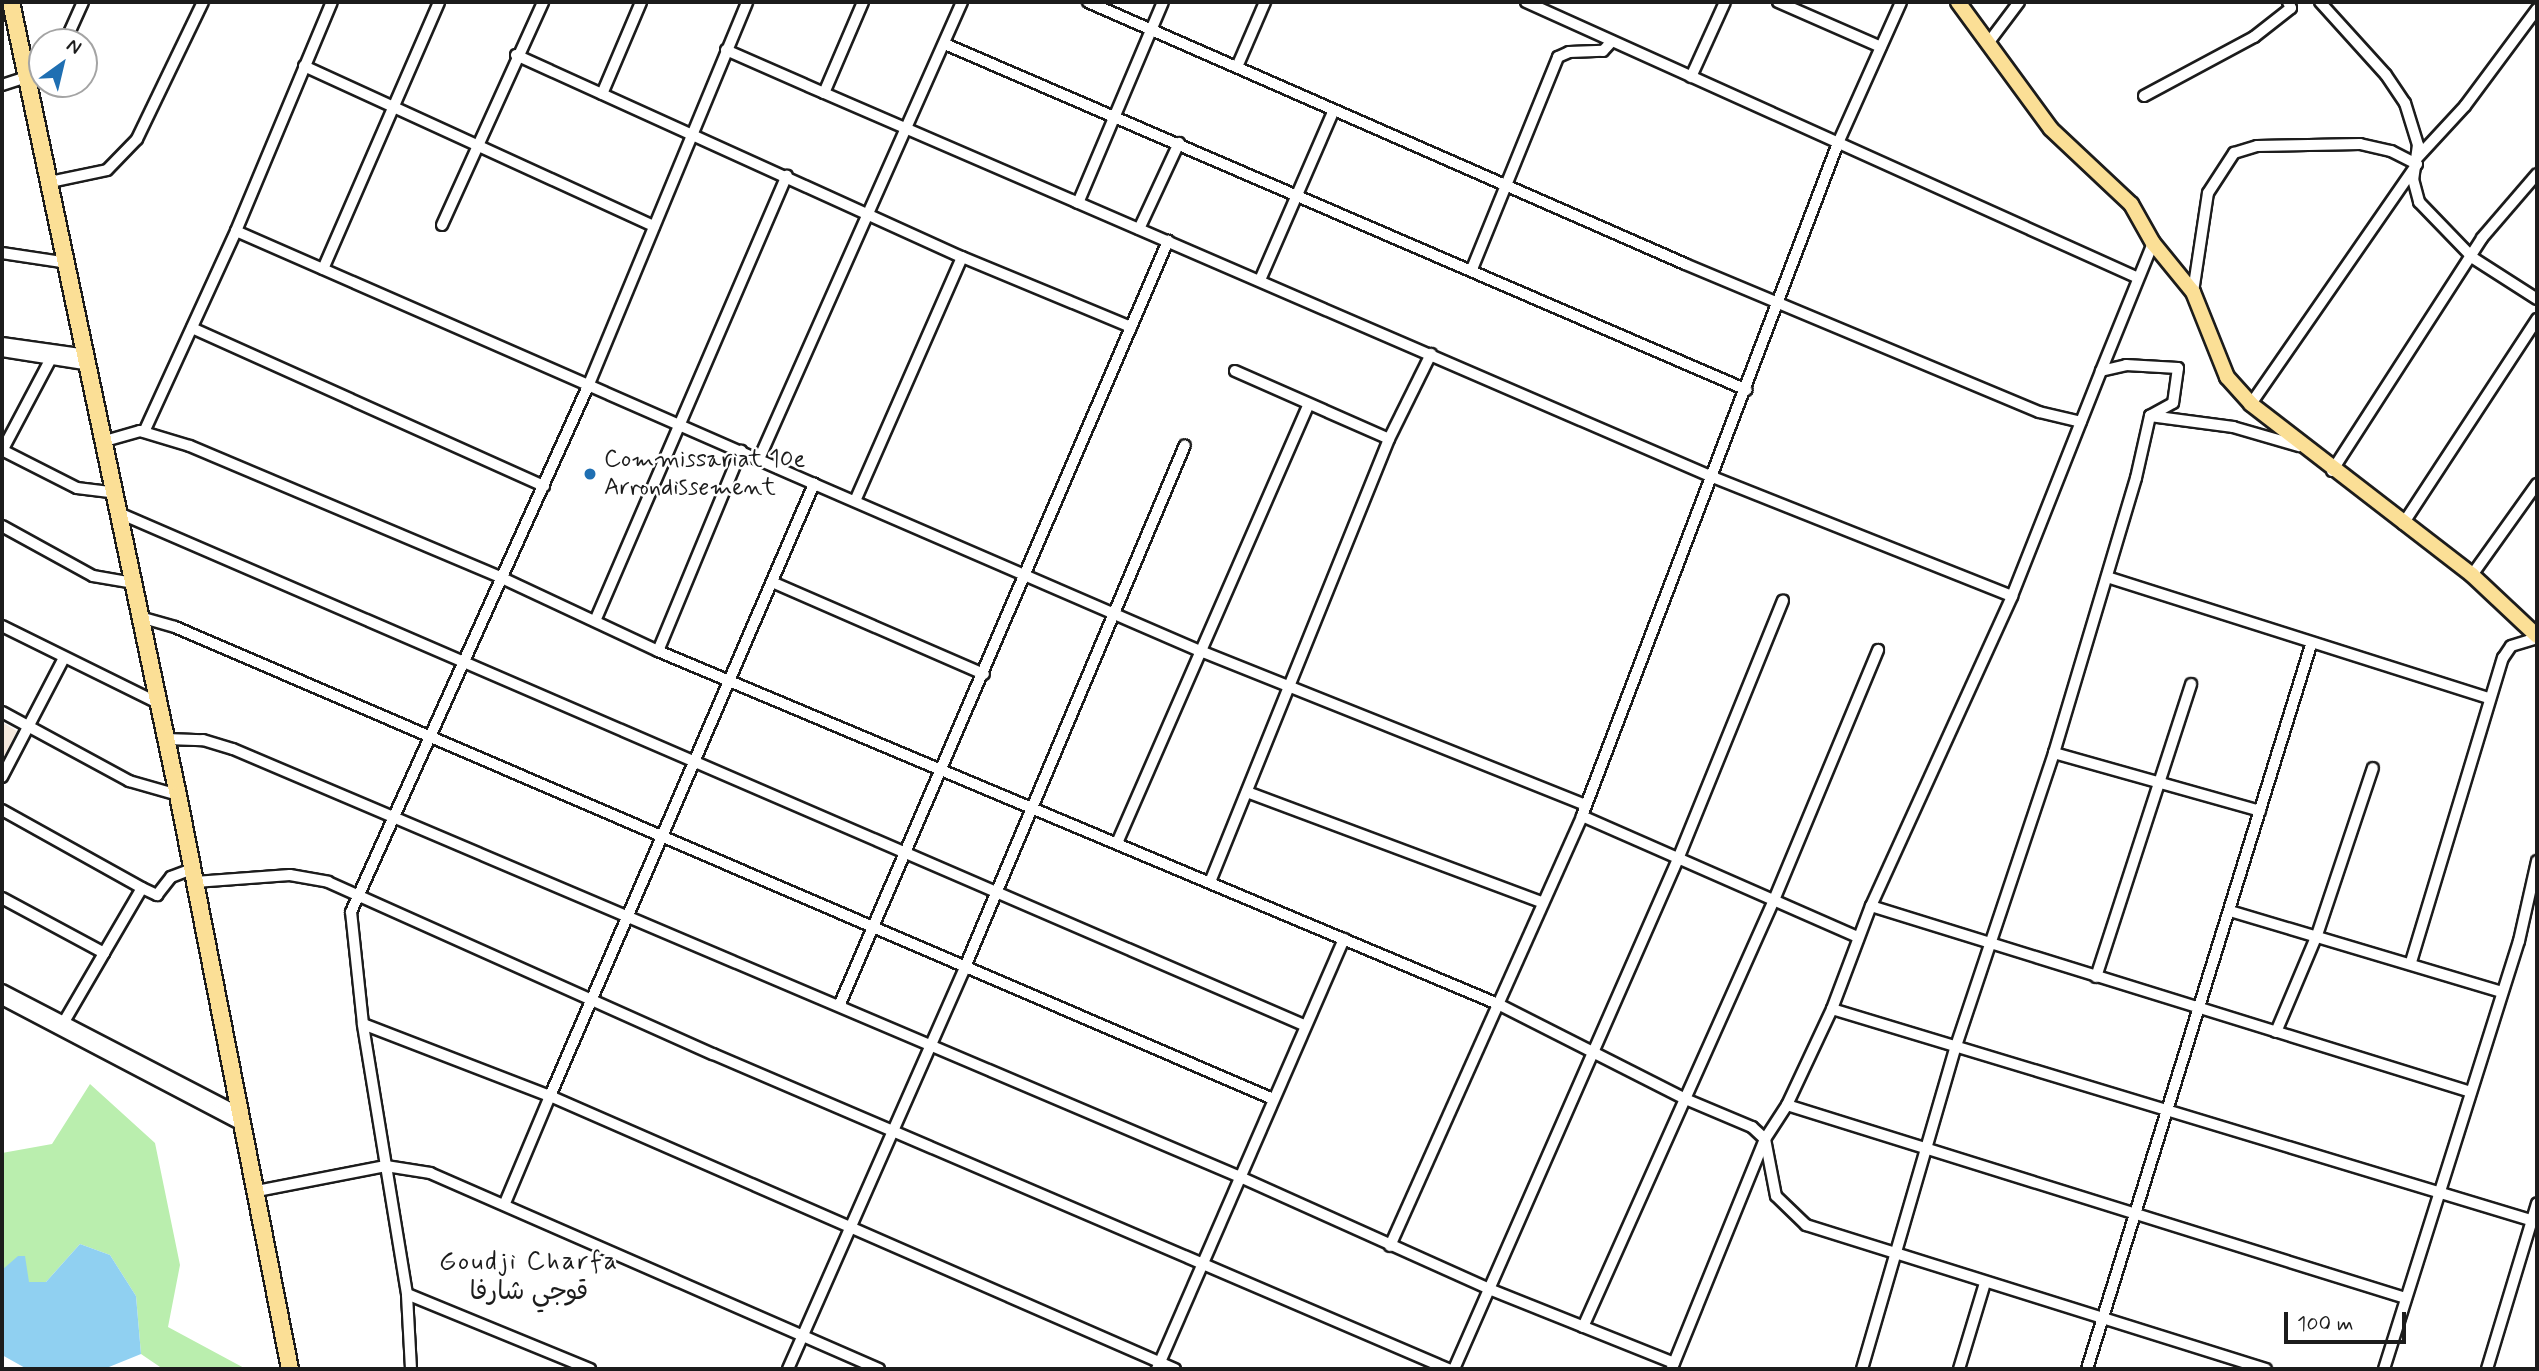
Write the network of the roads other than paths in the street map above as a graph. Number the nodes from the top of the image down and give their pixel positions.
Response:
1 (11, 2) edge
2 (83, 2) edge
3 (203, 2) edge
4 (332, 2) edge
5 (439, 2) edge
6 (543, 2) edge
7 (641, 2) edge
8 (747, 2) edge
9 (863, 2) edge
10 (962, 2) edge
11 (1088, 2) edge
12 (1163, 2) edge
13 (1265, 2) edge
14 (1526, 2) edge
15 (1726, 2) edge
16 (1778, 2) edge
17 (1901, 2) edge
18 (1958, 2) edge
19 (2019, 2) edge
20 (2288, 2) edge
21 (2320, 2) edge
22 (2537, 9) edge
23 (71, 28) edge
24 (1151, 29) junction
25 (1612, 41) junction
26 (1989, 42) junction
27 (945, 44) junction
28 (1881, 47) junction
29 (726, 50) junction
30 (28, 54) edge
31 (516, 55) junction
32 (304, 66) junction
33 (1237, 67) junction
34 (1691, 77) junction
35 (28, 78) edge
36 (2, 86) edge
37 (824, 93) junction
38 (602, 94) junction
39 (2144, 96) dead end
40 (38, 98) edge
41 (392, 107) junction
42 (1334, 110) junction
43 (1115, 116) junction
44 (906, 129) junction
45 (693, 134) junction
46 (1179, 143) junction
47 (1838, 143) junction
48 (477, 144) junction
49 (2417, 161) junction
50 (2537, 174) edge
51 (787, 176) junction
52 (50, 182) junction
53 (1509, 185) junction
54 (1297, 193) junction
55 (1078, 203) junction
56 (871, 215) junction
57 (442, 225) dead end
58 (654, 226) junction
59 (1139, 229) junction
60 (236, 231) junction
61 (1168, 241) junction
62 (2152, 243) junction
63 (2, 253) edge
64 (962, 257) junction
65 (2473, 258) junction
66 (68, 263) junction
67 (323, 269) junction
68 (1472, 269) junction
69 (2138, 278) junction
70 (1260, 280) junction
71 (2193, 292) junction
72 (2537, 299) edge
73 (1779, 300) junction
74 (2537, 319) edge
75 (1131, 327) junction
76 (192, 328) junction
77 (2, 344) edge
78 (2, 352) edge
79 (1430, 354) junction
80 (55, 355) junction
81 (88, 360) junction
82 (1235, 370) dead end
83 (2101, 371) junction
84 (589, 384) junction
85 (1747, 390) junction
86 (2250, 404) junction
87 (1308, 405) junction
88 (2150, 416) junction
89 (2081, 422) junction
90 (679, 424) junction
91 (144, 432) junction
92 (1389, 439) junction
93 (104, 441) junction
94 (1185, 445) dead end
95 (2299, 446) junction
96 (2, 450) edge
97 (741, 451) junction
98 (760, 459) junction
99 (2332, 471) junction
100 (1710, 476) junction
101 (814, 484) junction
102 (2537, 484) edge
103 (544, 486) junction
104 (116, 494) junction
105 (855, 501) junction
106 (119, 513) junction
107 (2403, 524) junction
108 (2, 526) edge
109 (1027, 575) junction
110 (2472, 575) junction
111 (2107, 577) junction
112 (502, 578) junction
113 (772, 582) junction
114 (134, 583) junction
115 (2012, 596) junction
116 (1783, 601) dead end
117 (1114, 612) junction
118 (140, 617) junction
119 (595, 621) junction
120 (2, 626) edge
121 (2537, 637) edge
122 (2311, 645) junction
123 (659, 650) junction
124 (1878, 650) dead end
125 (1203, 652) junction
126 (64, 658) junction
127 (464, 663) junction
128 (984, 674) junction
129 (729, 680) junction
130 (2191, 684) dead end
131 (1286, 686) junction
132 (2488, 698) junction
133 (158, 703) junction
134 (2, 712) edge
135 (28, 726) junction
136 (430, 738) junction
137 (166, 739) junction
138 (2054, 753) junction
139 (694, 763) junction
140 (2373, 768) dead end
141 (943, 770) junction
142 (2, 777) edge
143 (2160, 783) junction
144 (1247, 792) junction
145 (178, 794) junction
146 (1031, 806) junction
147 (2, 810) edge
148 (1583, 810) junction
149 (2260, 811) junction
150 (395, 817) junction
151 (663, 839) junction
152 (1117, 843) junction
153 (904, 853) junction
154 (1678, 859) junction
155 (2537, 861) edge
156 (194, 876) junction
157 (1210, 882) junction
158 (142, 888) junction
159 (994, 892) junction
160 (355, 897) junction
161 (2, 898) edge
162 (1774, 900) junction
163 (1541, 902) junction
164 (1871, 906) junction
165 (2230, 911) junction
166 (629, 915) junction
167 (870, 927) junction
168 (2317, 935) junction
169 (1858, 937) junction
170 (1344, 939) junction
171 (1993, 944) junction
172 (104, 953) junction
173 (2411, 962) junction
174 (965, 967) junction
175 (2096, 977) junction
176 (2, 990) edge
177 (2502, 992) junction
178 (2, 999) edge
179 (592, 1000) junction
180 (1500, 1005) junction
181 (839, 1006) junction
182 (1832, 1009) junction
183 (2200, 1010) junction
184 (363, 1024) junction
185 (1304, 1025) junction
186 (61, 1026) junction
187 (2276, 1032) junction
188 (928, 1044) junction
189 (1956, 1046) junction
190 (1592, 1052) junction
191 (2471, 1092) junction
192 (550, 1096) junction
193 (1271, 1098) junction
194 (1684, 1098) junction
195 (1787, 1105) junction
196 (2169, 1111) junction
197 (244, 1121) junction
198 (891, 1131) junction
199 (1765, 1139) junction
200 (1928, 1150) junction
201 (386, 1166) junction
202 (1238, 1176) junction
203 (257, 1191) junction
204 (2440, 1192) junction
205 (505, 1203) junction
206 (2537, 1203) edge
207 (2136, 1215) junction
208 (2534, 1222) edge
209 (850, 1228) junction
210 (1390, 1247) junction
211 (1896, 1251) junction
212 (1202, 1264) junction
213 (1985, 1283) junction
214 (1489, 1289) junction
215 (407, 1294) junction
216 (2405, 1298) junction
217 (2102, 1319) junction
218 (1583, 1327) junction
219 (802, 1336) junction
220 (1159, 1366) edge
221 (1673, 1366) edge
222 (290, 1369) edge
223 (411, 1369) edge
224 (590, 1369) edge
225 (788, 1369) edge
226 (879, 1369) edge
227 (1175, 1369) edge
228 (1448, 1369) edge
229 (1454, 1369) edge
230 (1862, 1369) edge
231 (1959, 1369) edge
232 (2087, 1369) edge
233 (2266, 1369) edge
234 (2384, 1369) edge
235 (2487, 1369) edge

1 - 30 highway
2 - 23 street
3 - 52 street
4 - 32 street
5 - 41 street
6 - 31 street
7 - 38 street
8 - 29 street
9 - 37 street
10 - 27 street
11 - 24 street
12 - 24 street
13 - 33 street
14 - 25 street
15 - 34 street
16 - 28 street
17 - 28 street
18 - 26 main road
19 - 26 street
20 - 39 street
21 - 49 street
22 - 49 street
24 - 33 street
24 - 43 street
25 - 34 street
25 - 53 street
26 - 62 main road
27 - 43 street
27 - 44 street
28 - 47 street
29 - 37 street
29 - 45 street
31 - 38 street
31 - 48 street
32 - 41 street
32 - 60 street
33 - 42 street
34 - 47 street
35 - 36 street
37 - 44 street
38 - 45 street
40 - 52 highway
41 - 48 street
41 - 67 street
42 - 53 street
42 - 54 street
43 - 46 street
43 - 55 street
44 - 55 street
44 - 56 street
45 - 51 street
45 - 58 street
46 - 54 street
46 - 59 street
47 - 69 street
47 - 73 street
48 - 57 street
48 - 58 street
49 - 65 street
49 - 71 street
49 - 86 street
50 - 65 street
51 - 56 street
51 - 90 street
52 - 66 highway
53 - 68 street
53 - 73 street
54 - 68 street
54 - 70 street
55 - 59 street
56 - 64 street
56 - 98 street
58 - 84 street
59 - 61 street
60 - 67 street
60 - 76 street
61 - 70 street
61 - 75 street
62 - 69 street
62 - 71 main road
63 - 66 street
64 - 75 street
64 - 105 street
65 - 72 street
65 - 99 street
66 - 81 highway
67 - 84 street
68 - 85 street
69 - 83 street
70 - 79 street
71 - 86 main road
73 - 85 street
73 - 89 street
74 - 107 street
75 - 109 street
76 - 91 street
76 - 103 street
77 - 80 street
78 - 80 street
79 - 92 street
79 - 100 street
80 - 81 street
80 - 96 street
81 - 93 highway
82 - 87 street
83 - 88 street
83 - 89 street
84 - 90 street
84 - 103 street
85 - 100 street
86 - 95 main road
87 - 92 street
87 - 125 street
88 - 95 street
88 - 111 street
89 - 115 street
90 - 97 street
90 - 119 street
91 - 93 street
91 - 112 street
92 - 131 street
93 - 104 highway
94 - 117 street
95 - 99 main road
96 - 104 street
97 - 98 street
97 - 123 street
98 - 101 street
99 - 107 main road
100 - 115 street
100 - 148 street
101 - 105 street
101 - 113 street
102 - 110 street
103 - 112 street
104 - 106 highway
105 - 109 street
106 - 114 highway
106 - 127 street
107 - 110 main road
108 - 114 street
109 - 117 street
109 - 128 street
110 - 121 main road
111 - 122 street
111 - 138 street
112 - 119 street
112 - 127 street
113 - 128 street
113 - 129 street
114 - 118 highway
115 - 164 street
116 - 154 street
117 - 125 street
117 - 146 street
118 - 133 highway
118 - 136 street
119 - 123 street
120 - 126 street
121 - 132 street
122 - 132 street
122 - 149 street
123 - 129 street
124 - 162 street
125 - 131 street
125 - 152 street
126 - 133 street
126 - 135 street
127 - 136 street
127 - 139 street
128 - 141 street
129 - 139 street
129 - 141 street
130 - 143 street
131 - 144 street
131 - 148 street
132 - 173 street
133 - 137 highway
134 - 135 street
135 - 142 street
135 - 145 street
136 - 150 street
136 - 151 street
137 - 145 highway
137 - 150 street
138 - 143 street
138 - 171 street
139 - 151 street
139 - 153 street
140 - 168 street
141 - 146 street
141 - 153 street
143 - 149 street
143 - 175 street
144 - 157 street
144 - 163 street
145 - 156 highway
146 - 152 street
146 - 159 street
147 - 158 street
148 - 154 street
148 - 163 street
149 - 165 street
150 - 160 street
150 - 166 street
151 - 166 street
151 - 167 street
152 - 157 street
153 - 159 street
153 - 167 street
154 - 162 street
154 - 190 street
155 - 177 street
156 - 158 street
156 - 160 street
156 - 197 highway
157 - 170 street
158 - 172 street
159 - 174 street
159 - 185 street
160 - 179 street
160 - 184 street
161 - 172 street
162 - 169 street
162 - 194 street
163 - 180 street
164 - 169 street
164 - 171 street
165 - 168 street
165 - 183 street
166 - 179 street
166 - 181 street
167 - 174 street
167 - 181 street
168 - 173 street
168 - 187 street
169 - 182 street
170 - 180 street
170 - 185 street
171 - 175 street
171 - 189 street
172 - 186 street
173 - 177 street
174 - 188 street
174 - 193 street
175 - 183 street
176 - 186 street
177 - 191 street
178 - 186 street
179 - 192 street
179 - 198 street
180 - 190 street
180 - 210 street
181 - 188 street
182 - 189 street
182 - 195 street
183 - 187 street
183 - 196 street
184 - 192 street
184 - 201 street
185 - 193 street
186 - 197 street
187 - 191 street
188 - 198 street
188 - 202 street
189 - 196 street
189 - 200 street
190 - 194 street
190 - 214 street
191 - 204 street
192 - 205 street
192 - 209 street
193 - 202 street
194 - 199 street
194 - 218 street
195 - 199 street
195 - 200 street
196 - 204 street
196 - 207 street
197 - 203 highway
198 - 209 street
198 - 212 street
199 - 211 street
199 - 221 street
200 - 207 street
200 - 211 street
201 - 203 street
201 - 205 street
201 - 215 street
202 - 210 street
202 - 212 street
203 - 222 highway
204 - 208 street
204 - 216 street
205 - 219 street
206 - 208 street
207 - 216 street
207 - 217 street
208 - 235 street
209 - 219 street
209 - 220 street
210 - 214 street
211 - 213 street
211 - 230 street
212 - 220 street
212 - 228 street
213 - 217 street
213 - 231 street
214 - 218 street
214 - 229 street
215 - 223 street
215 - 224 street
216 - 234 street
217 - 232 street
217 - 233 street
218 - 221 street
219 - 225 street
219 - 226 street
220 - 227 street

